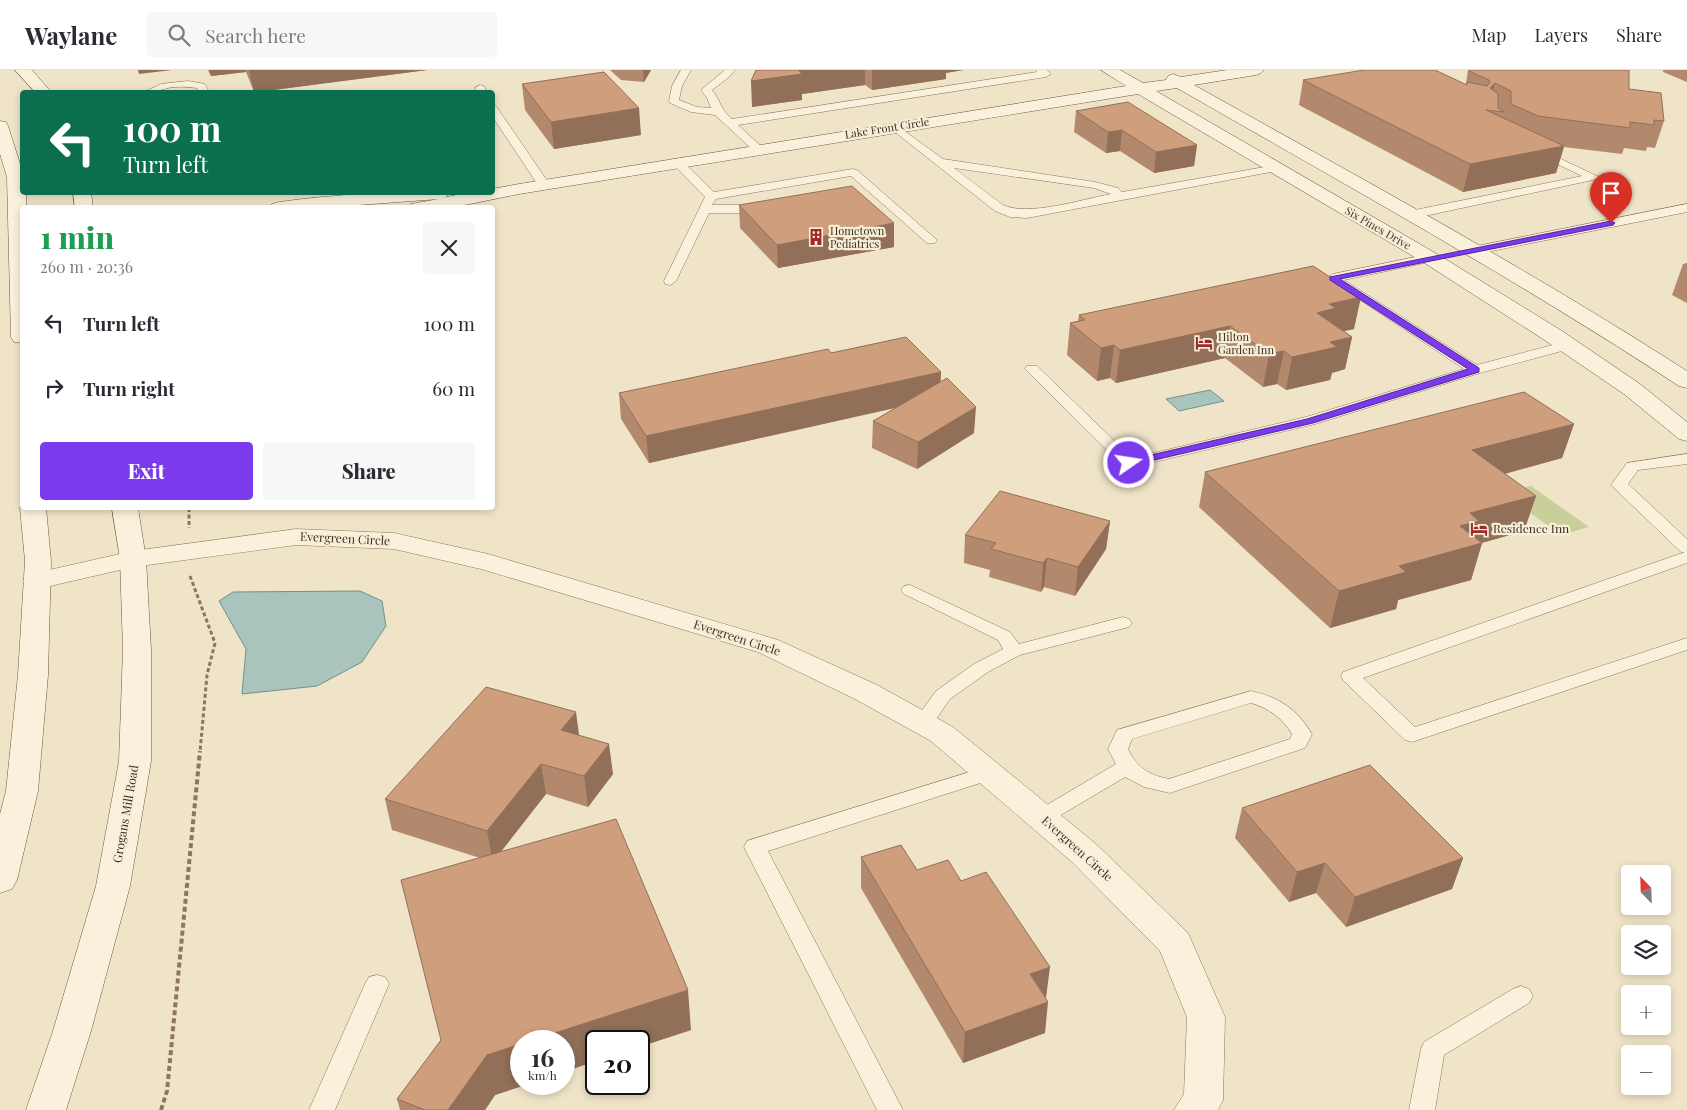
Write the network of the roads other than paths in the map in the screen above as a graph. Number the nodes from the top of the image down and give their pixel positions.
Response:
1 (23, 70) edge
2 (686, 70) edge
3 (730, 70) edge
4 (1040, 70) edge
5 (1109, 70) edge
6 (1157, 70) edge
7 (1256, 70) edge
8 (1179, 83) junction
9 (1141, 88) junction
10 (41, 90) edge
11 (155, 90) edge
12 (203, 90) edge
13 (495, 112) edge
14 (718, 112) junction
15 (730, 123) junction
16 (895, 127) junction
17 (6, 128) edge
18 (1523, 144) edge
19 (759, 150) junction
20 (939, 162) junction
21 (678, 163) junction
22 (1276, 168) junction
23 (544, 185) junction
24 (519, 189) junction
25 (495, 190) edge
26 (874, 190) junction
27 (495, 194) edge
28 (855, 194) edge
29 (413, 195) edge
30 (487, 195) edge
31 (711, 196) junction
32 (1118, 196) junction
33 (303, 205) edge
34 (434, 205) edge
35 (770, 208) edge
36 (1687, 208) edge
37 (707, 209) junction
38 (1415, 214) junction
39 (931, 240) dead end
40 (14, 250) edge
41 (1477, 250) junction
42 (1430, 258) junction
43 (14, 274) edge
44 (670, 281) dead end
45 (20, 321) edge
46 (1568, 345) junction
47 (1032, 369) dead end
48 (1475, 370) junction
49 (1687, 381) edge
50 (1687, 434) edge
51 (1687, 459) edge
52 (33, 510) edge
53 (125, 510) edge
54 (1687, 548) edge
55 (1687, 557) edge
56 (133, 559) junction
57 (37, 580) junction
58 (910, 590) dead end
59 (1123, 623) dead end
60 (1687, 644) edge
61 (1014, 651) junction
62 (923, 723) junction
63 (1126, 767) junction
64 (989, 773) junction
65 (8, 815) edge
66 (1042, 817) junction
67 (0, 880) edge
68 (377, 984) dead end
69 (1521, 996) dead end
70 (46, 1110) edge
71 (322, 1110) edge
72 (890, 1110) edge
73 (1194, 1110) edge
74 (1422, 1110) edge

1 - 10 street
2 - 14 lane
3 - 14 lane
4 - 15 lane
5 - 9 street, Six Pines Drive
6 - 8 street
7 - 8 street, Lake Front Circle
8 - 9 street, Lake Front Circle
8 - 38 street
9 - 16 street, Lake Front Circle
9 - 22 street, Six Pines Drive
11 - 12 lane
13 - 23 lane
14 - 15 lane
15 - 19 lane
16 - 19 street, Lake Front Circle
16 - 20 lane
17 - 40 street
18 - 38 lane
19 - 21 street, Lake Front Circle
20 - 32 lane
20 - 32 lane
21 - 23 street, Lake Front Circle
21 - 31 lane
22 - 32 lane
22 - 42 street, Six Pines Drive
23 - 24 street, Lake Front Circle
24 - 25 street, Lake Front Circle
24 - 27 street, Lake Front Circle
26 - 28 lane
26 - 31 lane
26 - 39 lane
29 - 33 street
30 - 34 street, Lake Front Circle
31 - 37 lane
35 - 37 lane
36 - 41 lane
37 - 44 lane
38 - 41 street
40 - 43 street
41 - 42 street
41 - 49 street
42 - 46 street, Six Pines Drive
42 - 48 lane
43 - 45 street
46 - 48 lane
46 - 50 street, Six Pines Drive
47 - 48 lane
51 - 54 lane
52 - 57 street
53 - 56 street, Grogans Mill Road
55 - 60 lane
56 - 57 street, Evergreen Circle
56 - 62 street, Evergreen Circle
56 - 70 street, Grogans Mill Road
57 - 65 street
58 - 61 lane
59 - 61 lane
61 - 62 lane
62 - 64 street, Evergreen Circle
63 - 63 lane
63 - 66 lane
64 - 66 street, Evergreen Circle
64 - 72 lane
65 - 67 street
66 - 73 street, Evergreen Circle
68 - 71 lane
69 - 74 lane

